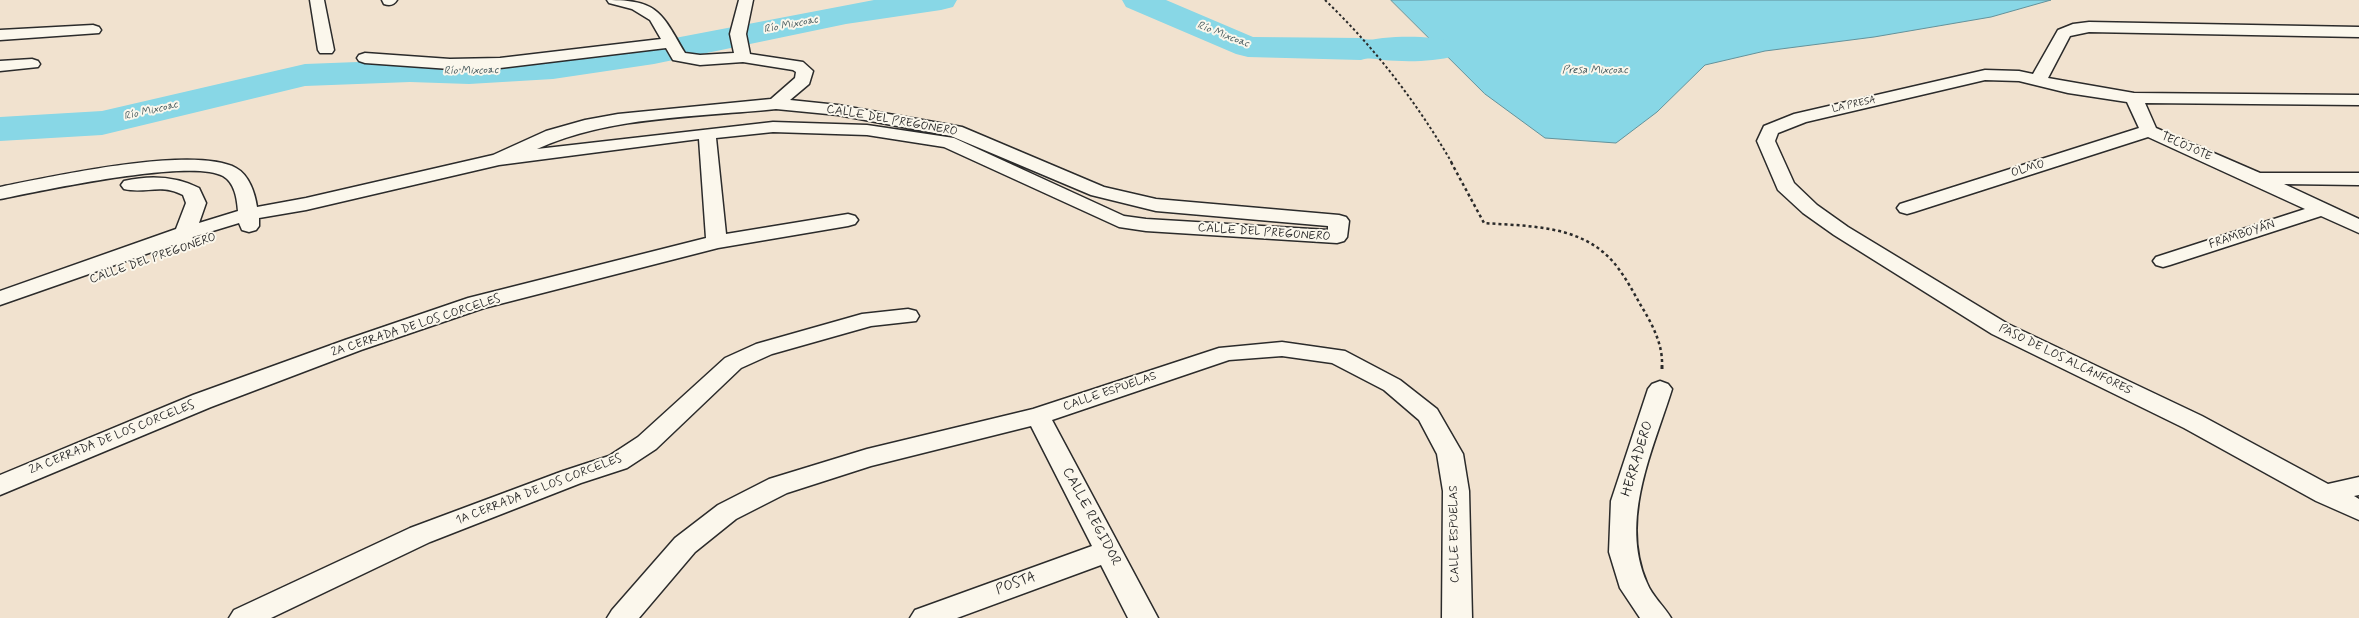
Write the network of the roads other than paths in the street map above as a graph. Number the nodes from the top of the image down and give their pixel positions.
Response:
1 (316, 0) edge
2 (614, 0) edge
3 (746, 0) edge
4 (93, 30) dead end
5 (2359, 32) edge
6 (0, 35) edge
7 (673, 48) junction
8 (326, 50) dead end
9 (743, 57) junction
10 (365, 58) dead end
11 (32, 64) dead end
12 (0, 66) edge
13 (2038, 81) junction
14 (2134, 98) junction
15 (2359, 100) edge
16 (776, 104) junction
17 (2149, 131) junction
18 (707, 133) junction
19 (499, 159) junction
20 (2256, 178) junction
21 (2359, 179) edge
22 (1785, 186) joint
23 (0, 193) edge
24 (0, 208) edge
25 (1907, 208) dead end
26 (2321, 210) junction
27 (248, 220) junction
28 (848, 220) dead end
29 (2359, 227) edge
30 (181, 242) junction
31 (717, 242) junction
32 (2163, 261) dead end
33 (0, 298) edge
34 (0, 313) edge
35 (908, 316) dead end
36 (1660, 389) road end
37 (1038, 416) junction
38 (0, 486) edge
39 (2359, 486) edge
40 (2325, 494) junction
41 (2359, 510) edge
42 (1109, 551) junction
43 (244, 618) edge
44 (622, 618) edge
45 (925, 618) edge
46 (1143, 618) edge
47 (1457, 618) edge
48 (1656, 618) edge

1 - 8 street
2 - 7 street
3 - 9 street
4 - 6 street
5 - 13 street
7 - 9 street
7 - 10 street
9 - 16 street
11 - 12 street
13 - 14 street
13 - 22 street, LA PRESA
14 - 15 street
14 - 17 street, TECOJOTE
16 - 18 street, CALLE DEL PREGONERO
16 - 19 street, CALLE DEL PREGONERO
17 - 20 street, TECOJOTE
17 - 25 street, OLMO
18 - 19 street, CALLE DEL PREGONERO
18 - 31 street
19 - 27 street, CALLE DEL PREGONERO
20 - 21 street
20 - 26 street, TECOJOTE
22 - 40 street, PASO DE LOS ALCANFORES
23 - 27 street
24 - 30 street
26 - 29 street, TECOJOTE
26 - 32 street, FRAMBOYÁN
27 - 30 street, CALLE DEL PREGONERO
28 - 31 street, 2A CERRADA DE LOS CORCELES
30 - 33 street, CALLE DEL PREGONERO
30 - 34 street, CALLE DEL PREGONERO
31 - 38 street, 2A CERRADA DE LOS CORCELES
35 - 43 street, 1A CERRADA DE LOS CORCELES
36 - 48 street, HERRADERO
37 - 42 street, CALLE REGIDOR
37 - 44 street, CALLE ESPUELAS
37 - 47 street, CALLE ESPUELAS
39 - 40 street
40 - 41 street, PASO DE LOS ALCANFORES
42 - 45 street, POSTA
42 - 46 street, CALLE REGIDOR

